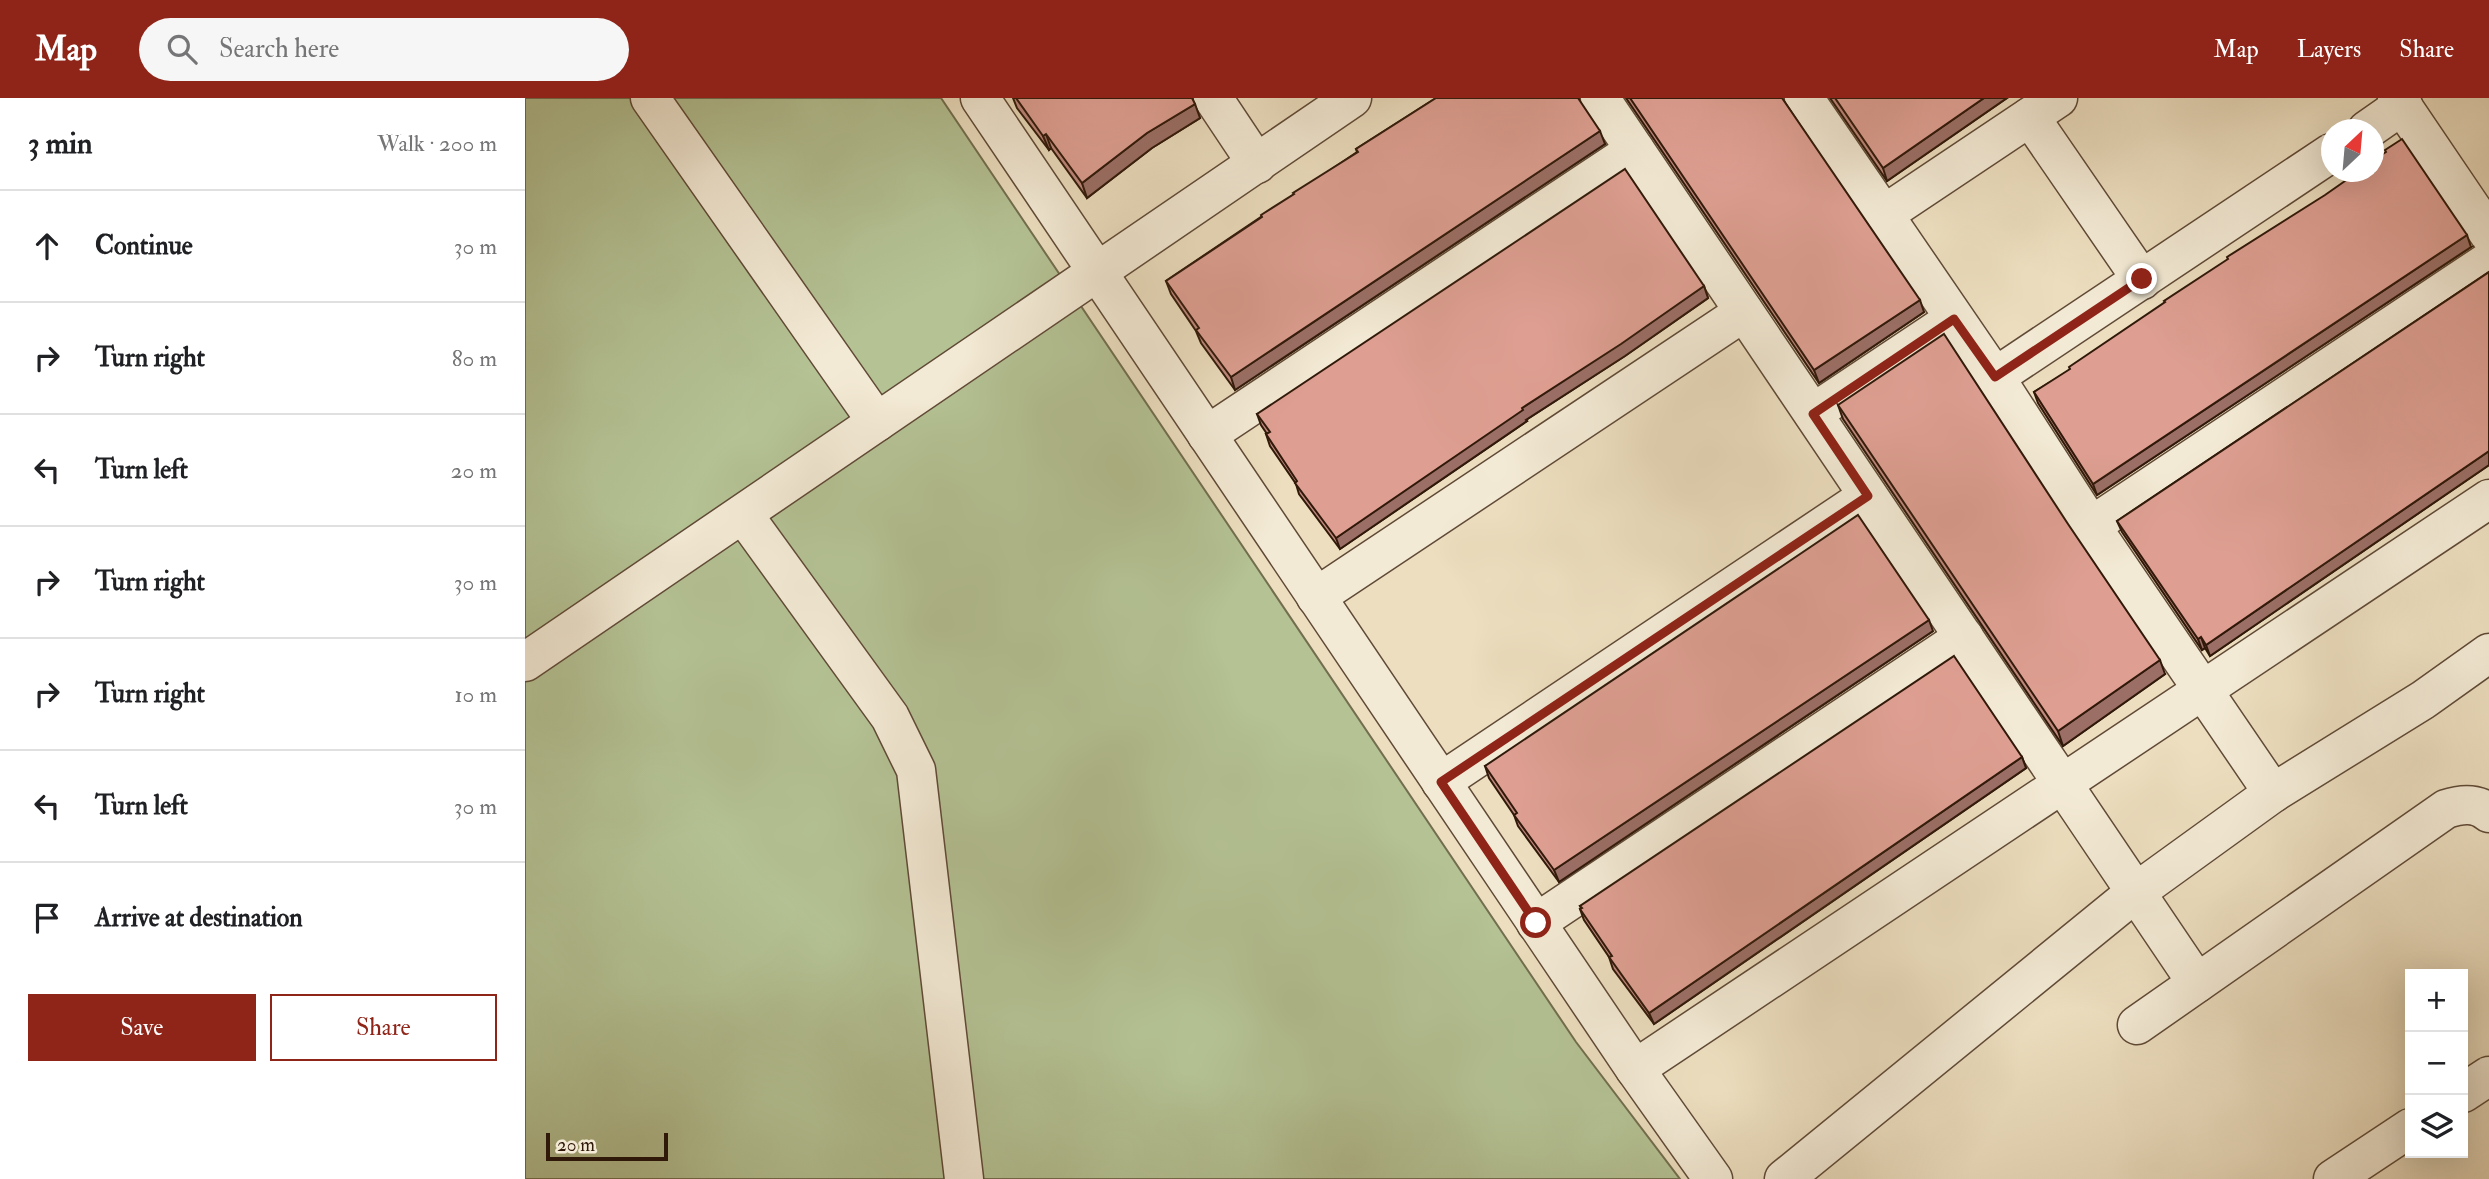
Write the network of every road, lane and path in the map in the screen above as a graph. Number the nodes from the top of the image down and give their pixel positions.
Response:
1 (650, 98) edge
2 (980, 98) edge
3 (1213, 98) edge
4 (1352, 98) edge
5 (1600, 98) edge
6 (1804, 98) edge
7 (2400, 102) edge
8 (2044, 107) edge
9 (2380, 119) edge
10 (1635, 150) junction
11 (2321, 160) edge
12 (1257, 164) junction
13 (1883, 215) junction
14 (2489, 234) edge
15 (2489, 261) edge
16 (1097, 273) junction
17 (2142, 279) junction
18 (1744, 312) junction
19 (1954, 319) junction
20 (1995, 377) junction
21 (1813, 414) junction
22 (877, 422) junction
23 (1207, 435) junction
24 (1868, 496) junction
25 (2489, 499) edge
26 (743, 514) junction
27 (2091, 526) junction
28 (1316, 597) junction
29 (1964, 637) junction
30 (2489, 653) edge
31 (525, 662) edge
32 (2203, 690) junction
33 (1441, 782) junction
34 (2062, 783) junction
35 (2273, 793) junction
36 (2489, 813) edge
37 (2136, 892) junction
38 (1536, 923) junction
39 (2197, 983) junction
40 (2137, 1025) dead end
41 (1635, 1069) junction
42 (2489, 1076) edge
43 (2468, 1090) edge
44 (2405, 1131) edge
45 (964, 1179) edge
46 (1713, 1179) edge
47 (1784, 1179) edge
48 (2333, 1179) edge

1 - 22 street
2 - 16 street
3 - 12 street
4 - 12 street
5 - 10 street
6 - 13 street
7 - 9 street
7 - 14 street
8 - 13 street
8 - 17 street
10 - 18 street
10 - 23 street
11 - 17 street
12 - 16 street
13 - 19 street
15 - 27 street
16 - 22 street
16 - 23 street
17 - 20 street
18 - 21 street
18 - 28 street
19 - 20 street
19 - 21 street
20 - 27 street
21 - 24 street
22 - 26 street
23 - 28 street
24 - 29 street
24 - 33 street
25 - 32 street
26 - 31 street
26 - 45 street
27 - 32 street
28 - 33 street
29 - 34 street
29 - 38 street
30 - 35 street
32 - 34 street
32 - 35 street
33 - 38 street
34 - 37 street
34 - 41 street
35 - 37 street
36 - 39 street
37 - 39 street
37 - 47 street
38 - 41 street
39 - 40 street
41 - 46 street
42 - 43 street
44 - 48 street

